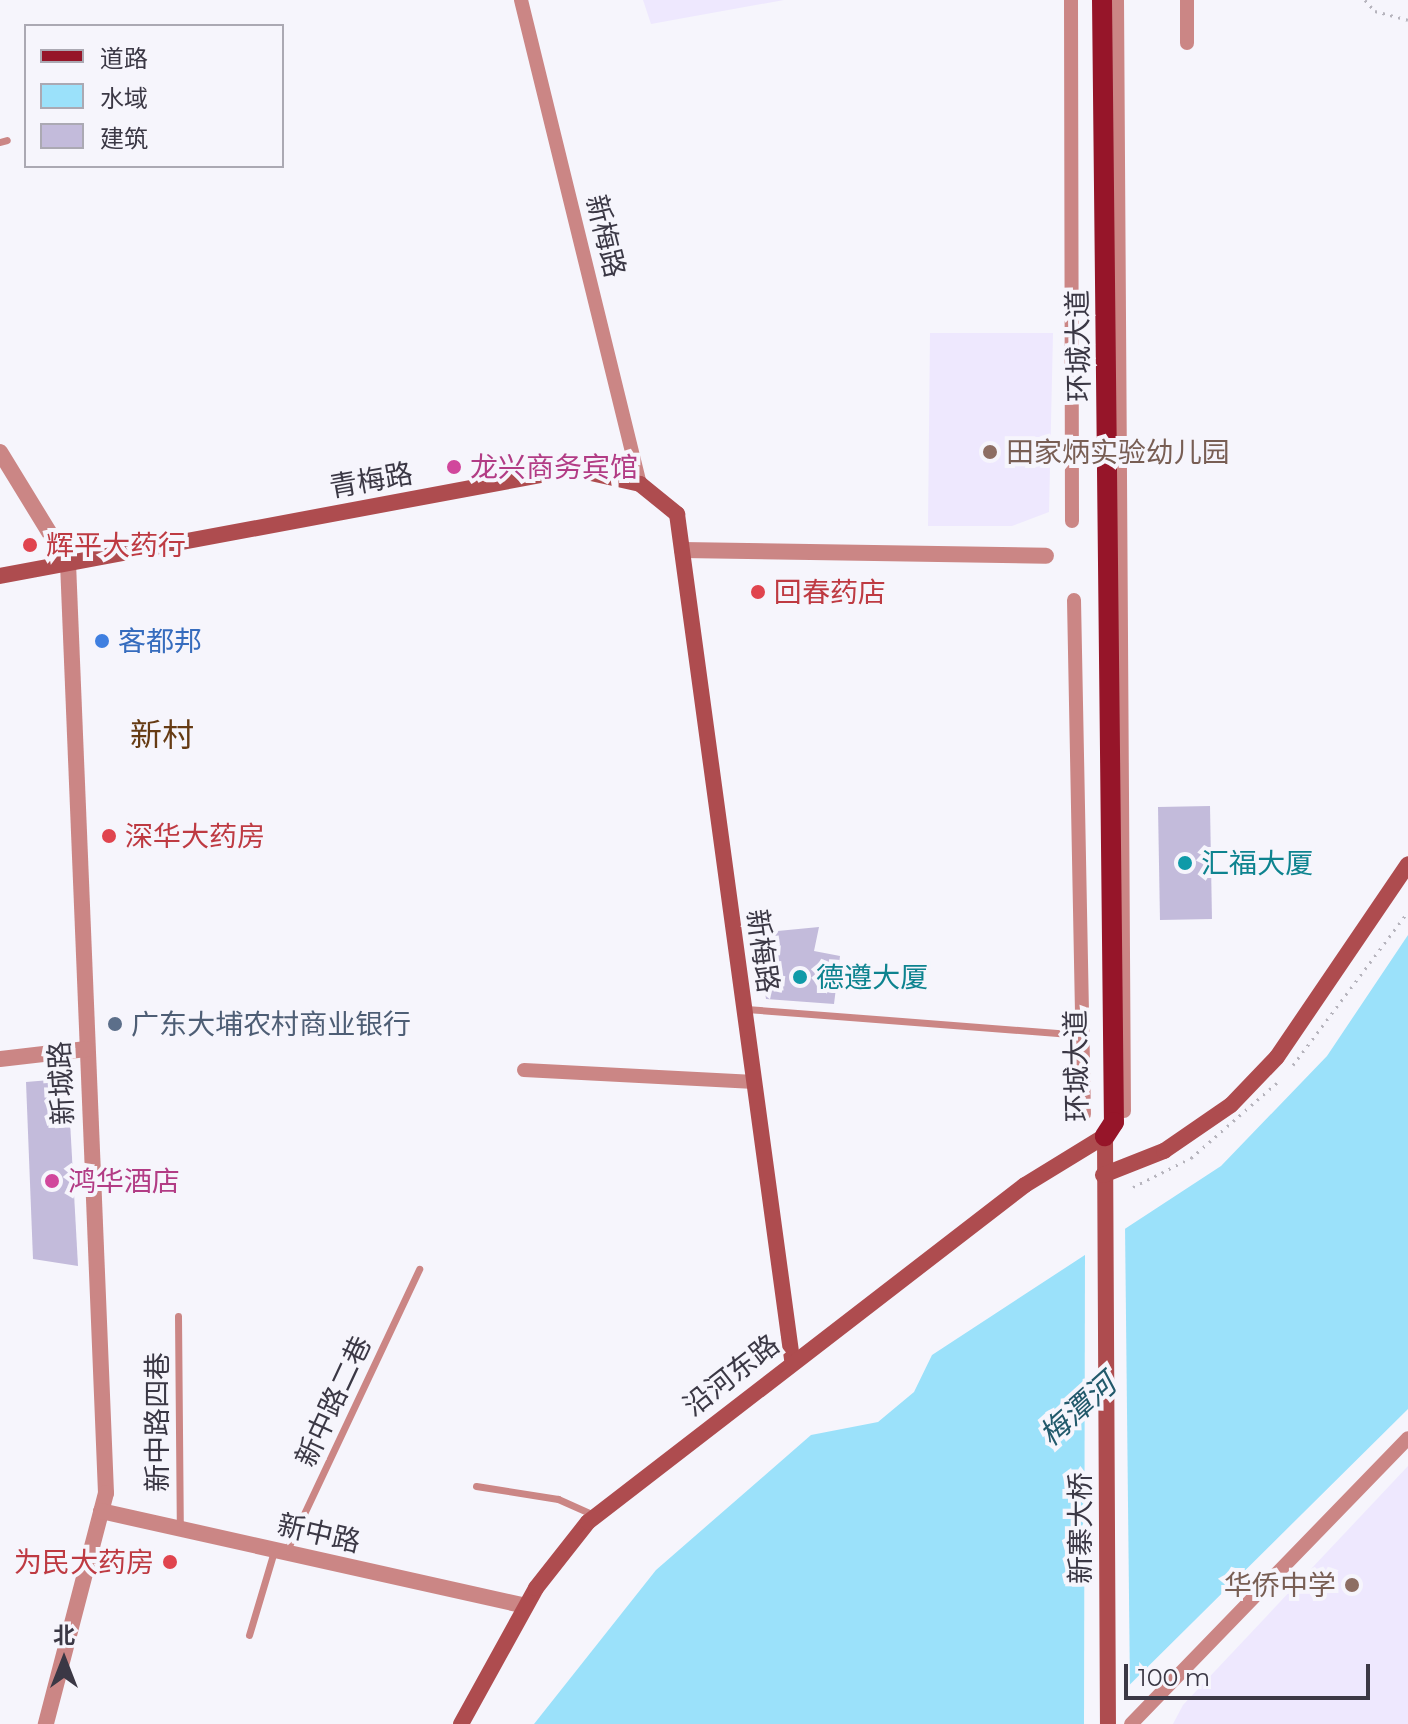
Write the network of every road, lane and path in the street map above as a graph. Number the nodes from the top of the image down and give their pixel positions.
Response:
1 (521, 0) edge
2 (1071, 0) edge
3 (1091, 0) edge
4 (1102, 0) edge
5 (1117, 0) edge
6 (1187, 0) edge
7 (1365, 0) edge
8 (1408, 20) edge
9 (1187, 43) dead end
10 (0, 452) edge
11 (640, 484) junction
12 (1072, 521) dead end
13 (682, 550) junction
14 (1046, 556) dead end
15 (68, 563) junction
16 (0, 576) edge
17 (1074, 600) dead end
18 (1408, 864) edge
19 (745, 1009) junction
20 (1083, 1035) junction
21 (86, 1049) junction
22 (0, 1059) edge
23 (524, 1070) dead end
24 (755, 1082) junction
25 (1124, 1111) dead end
26 (1084, 1114) dead end
27 (1105, 1136) junction
28 (1104, 1182) junction
29 (419, 1269) dead end
30 (178, 1316) dead end
31 (792, 1359) junction
32 (1408, 1438) edge
33 (476, 1486) dead end
34 (101, 1511) junction
35 (596, 1516) junction
36 (180, 1528) junction
37 (280, 1551) junction
38 (526, 1606) junction
39 (249, 1635) dead end
40 (46, 1724) edge
41 (461, 1724) edge
42 (1108, 1724) edge
43 (1131, 1724) edge

1 - 11 street, 新梅路
2 - 12 street
3 - 27 main road, 环城大道
4 - 27 main road, 环城大道
5 - 25 street
6 - 9 street
7 - 8 path
10 - 15 street, 新城路
11 - 13 main road, 青梅路
11 - 15 main road, 青梅路
13 - 14 street
13 - 19 main road, 新梅路
15 - 16 main road, 青梅路
15 - 21 street, 新城路
17 - 20 street
18 - 28 main road
19 - 20 lane
19 - 24 main road, 新梅路
20 - 26 street
21 - 22 street
21 - 34 street, 新城路
23 - 24 street
24 - 31 main road, 新梅路
27 - 28 main road, 新寨大桥
27 - 31 main road, 沿河东路
28 - 42 main road, 新寨大桥
29 - 37 lane, 新中路二巷
30 - 36 lane, 新中路四巷
31 - 35 main road, 沿河东路
32 - 43 street
33 - 35 lane
34 - 36 street, 新中路
34 - 40 street, 新城路
35 - 38 main road, 沿河东路
36 - 37 street, 新中路
37 - 38 street, 新中路
37 - 39 lane, 新中路二巷
38 - 41 main road, 沿河东路

